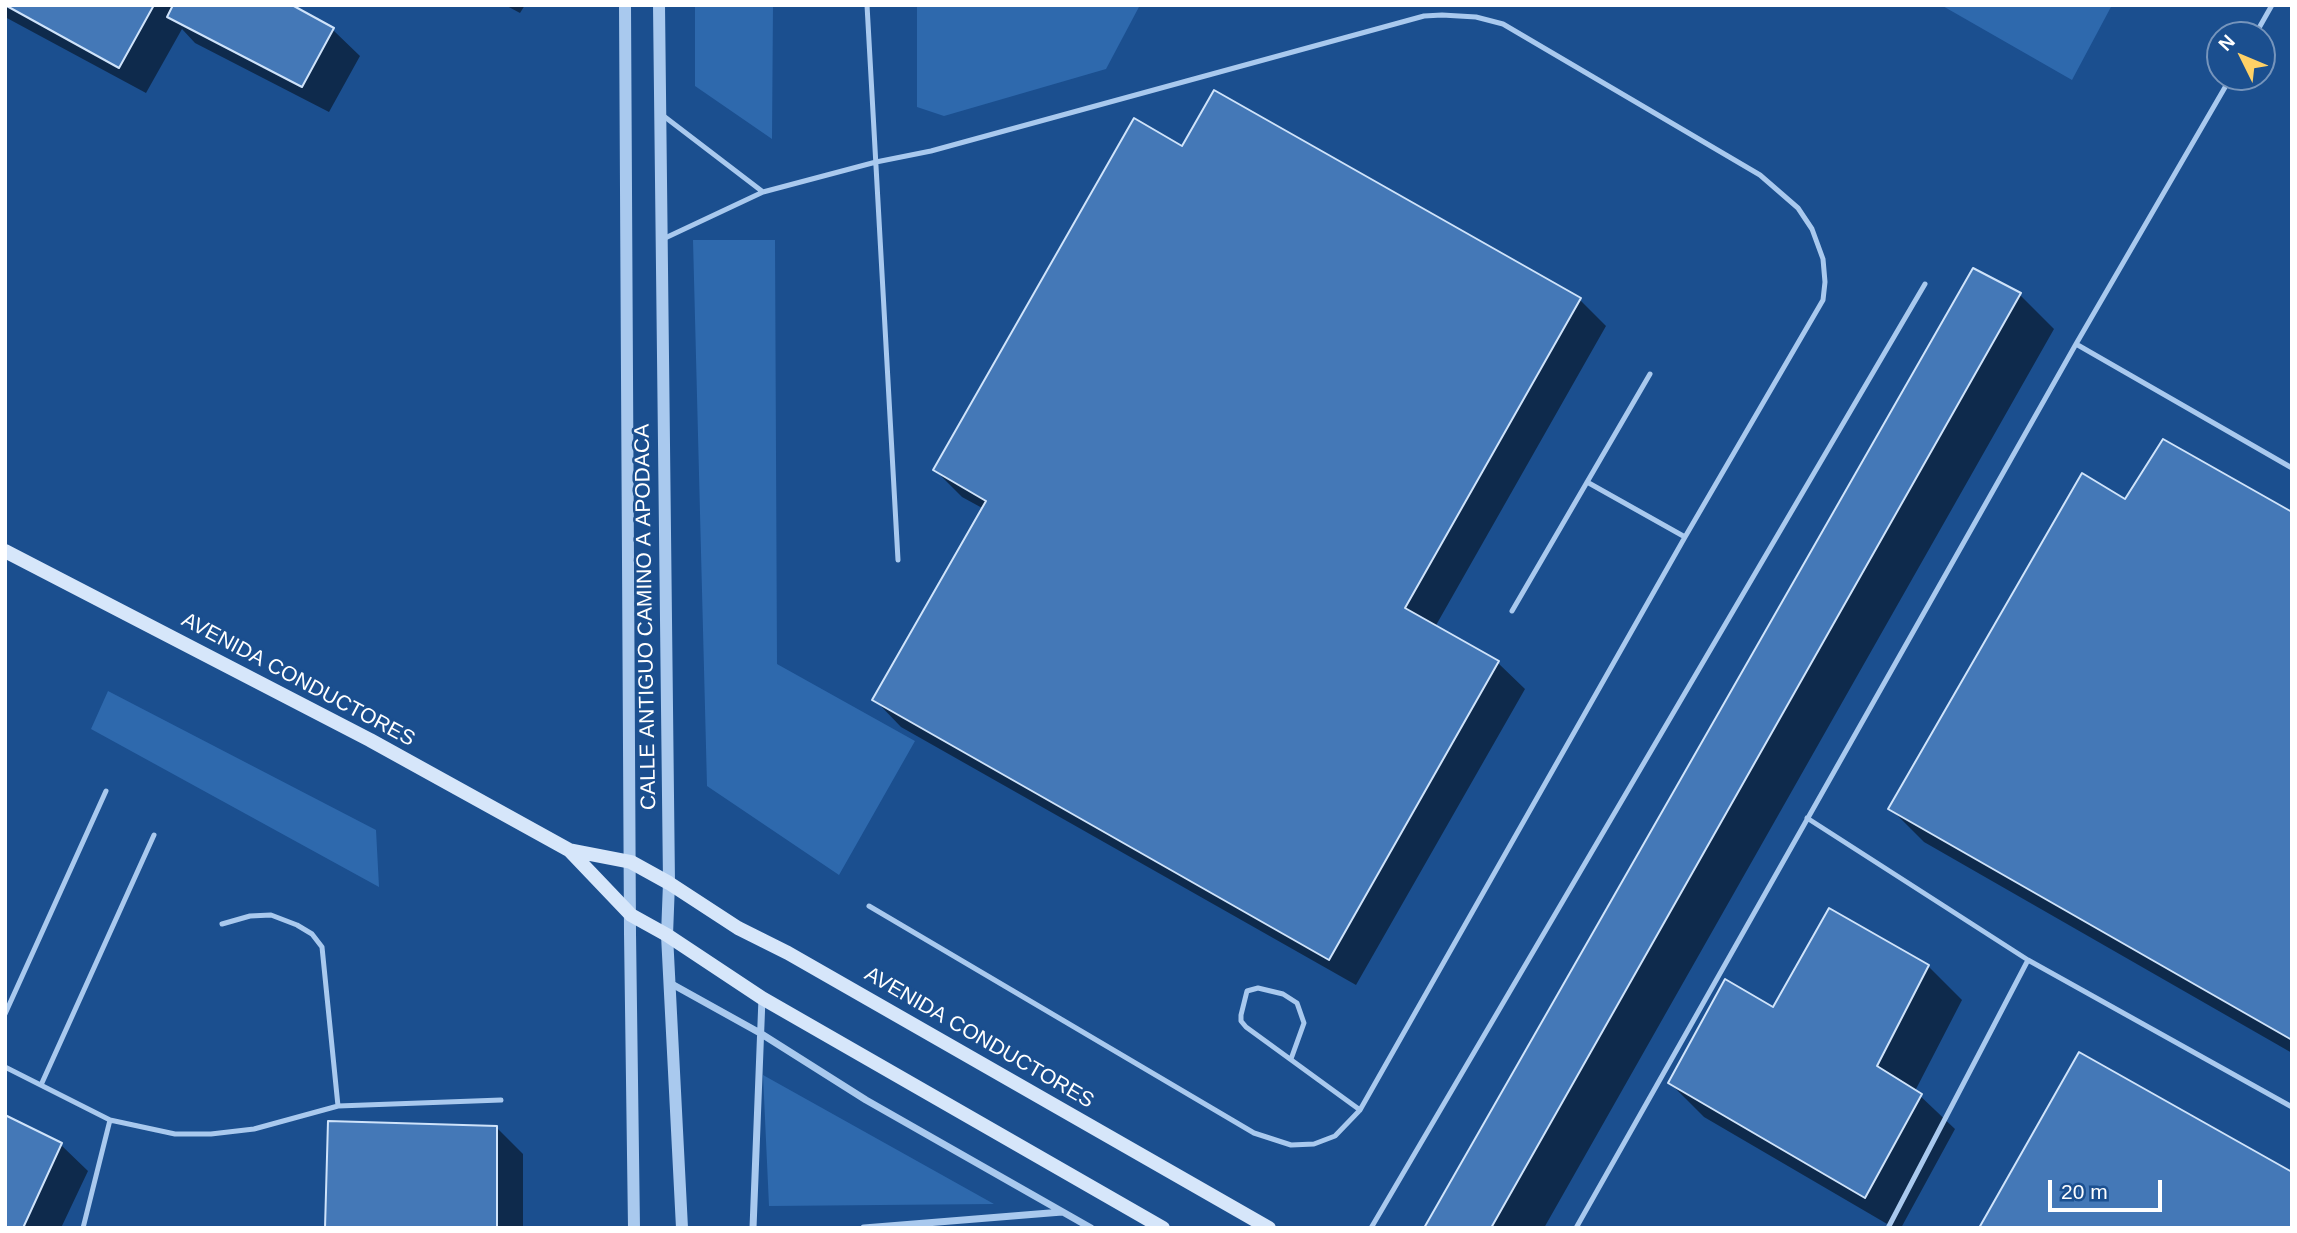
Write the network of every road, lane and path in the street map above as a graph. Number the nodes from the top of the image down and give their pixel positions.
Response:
1 (625, 5) edge
2 (659, 5) edge
3 (867, 5) edge
4 (2272, 5) edge
5 (2263, 21) edge
6 (2223, 91) edge
7 (660, 114) junction
8 (876, 162) junction
9 (763, 192) junction
10 (660, 240) junction
11 (1925, 284) dead end
12 (2076, 344) junction
13 (1650, 374) dead end
14 (2292, 468) edge
15 (1587, 482) junction
16 (1685, 537) junction
17 (5, 551) edge
18 (898, 560) dead end
19 (1512, 611) dead end
20 (106, 791) dead end
21 (1807, 818) junction
22 (153, 835) dead end
23 (569, 850) junction
24 (631, 862) junction
25 (668, 883) junction
26 (869, 906) dead end
27 (631, 915) junction
28 (222, 924) dead end
29 (667, 935) junction
30 (2028, 960) junction
31 (669, 982) junction
32 (762, 998) junction
33 (5, 1014) edge
34 (760, 1033) junction
35 (1291, 1059) junction
36 (5, 1067) edge
37 (41, 1085) junction
38 (501, 1100) dead end
39 (338, 1106) junction
40 (2292, 1107) edge
41 (1360, 1110) junction
42 (110, 1120) junction
43 (1063, 1212) junction
44 (83, 1228) edge
45 (634, 1228) edge
46 (681, 1228) edge
47 (753, 1228) edge
48 (864, 1228) edge
49 (1091, 1228) edge
50 (1163, 1228) edge
51 (1269, 1228) edge
52 (1371, 1228) edge
53 (1576, 1228) edge
54 (1888, 1228) edge

1 - 24 street, CALLE ANTIGUO CAMINO A APODACA
2 - 7 street, CALLE ANTIGUO CAMINO A APODACA
3 - 8 lane
4 - 5 lane
6 - 12 lane
7 - 9 lane
7 - 10 street, CALLE ANTIGUO CAMINO A APODACA
8 - 9 lane
8 - 16 lane
8 - 18 lane
9 - 10 lane
10 - 25 street, CALLE ANTIGUO CAMINO A APODACA
11 - 52 lane
12 - 14 lane
12 - 21 lane
13 - 15 lane
15 - 16 lane
15 - 19 lane
16 - 41 lane
17 - 23 main road, AVENIDA CONDUCTORES
20 - 33 lane
21 - 30 lane
21 - 53 lane
22 - 37 lane
23 - 24 main road, AVENIDA CONDUCTORES
23 - 27 main road
24 - 25 main road, AVENIDA CONDUCTORES
24 - 27 street, CALLE ANTIGUO CAMINO A APODACA
25 - 29 street, CALLE ANTIGUO CAMINO A APODACA
25 - 51 main road, AVENIDA CONDUCTORES
26 - 41 lane
27 - 29 main road
27 - 45 street, CALLE ANTIGUO CAMINO A APODACA
28 - 39 lane
29 - 31 street, CALLE ANTIGUO CAMINO A APODACA
29 - 32 main road
30 - 40 lane
30 - 54 lane
31 - 34 street
31 - 46 street, CALLE ANTIGUO CAMINO A APODACA
32 - 34 street
32 - 50 main road
34 - 43 street
34 - 47 street
35 - 35 lane
35 - 41 lane
36 - 37 lane
37 - 42 lane
38 - 39 lane
39 - 42 lane
42 - 44 lane
43 - 48 street
43 - 49 street

